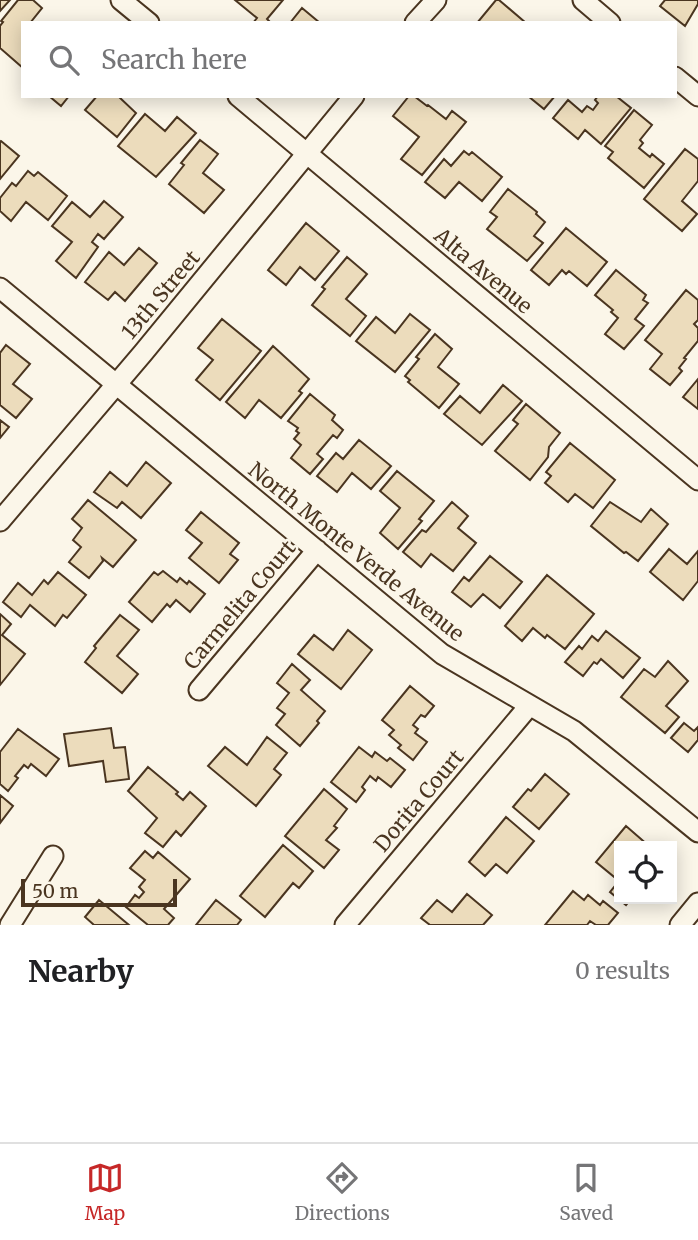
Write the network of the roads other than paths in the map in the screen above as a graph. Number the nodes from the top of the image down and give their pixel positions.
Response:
1 (121, 0) edge
2 (436, 0) edge
3 (583, 0) edge
4 (147, 21) edge
5 (417, 21) edge
6 (608, 21) edge
7 (677, 79) edge
8 (698, 96) edge
9 (240, 98) edge
10 (352, 98) edge
11 (308, 154) junction
12 (0, 288) edge
13 (117, 383) junction
14 (698, 480) edge
15 (0, 521) edge
16 (317, 550) junction
17 (199, 690) dead end
18 (529, 706) junction
19 (698, 832) edge
20 (52, 856) dead end
21 (698, 903) edge
22 (10, 925) edge
23 (345, 925) edge
24 (680, 925) edge

1 - 4 street
2 - 5 street
3 - 6 street
7 - 8 street
9 - 11 street, Alta Avenue
10 - 11 street, 13th Street
11 - 13 street, 13th Street
11 - 14 street, Alta Avenue
12 - 13 street, North Monte Verde Avenue
13 - 15 street, 13th Street
13 - 16 street, North Monte Verde Avenue
16 - 17 street, Carmelita Court
16 - 18 street, North Monte Verde Avenue
18 - 19 street, North Monte Verde Avenue
18 - 23 street, Dorita Court
20 - 22 street
21 - 24 street

